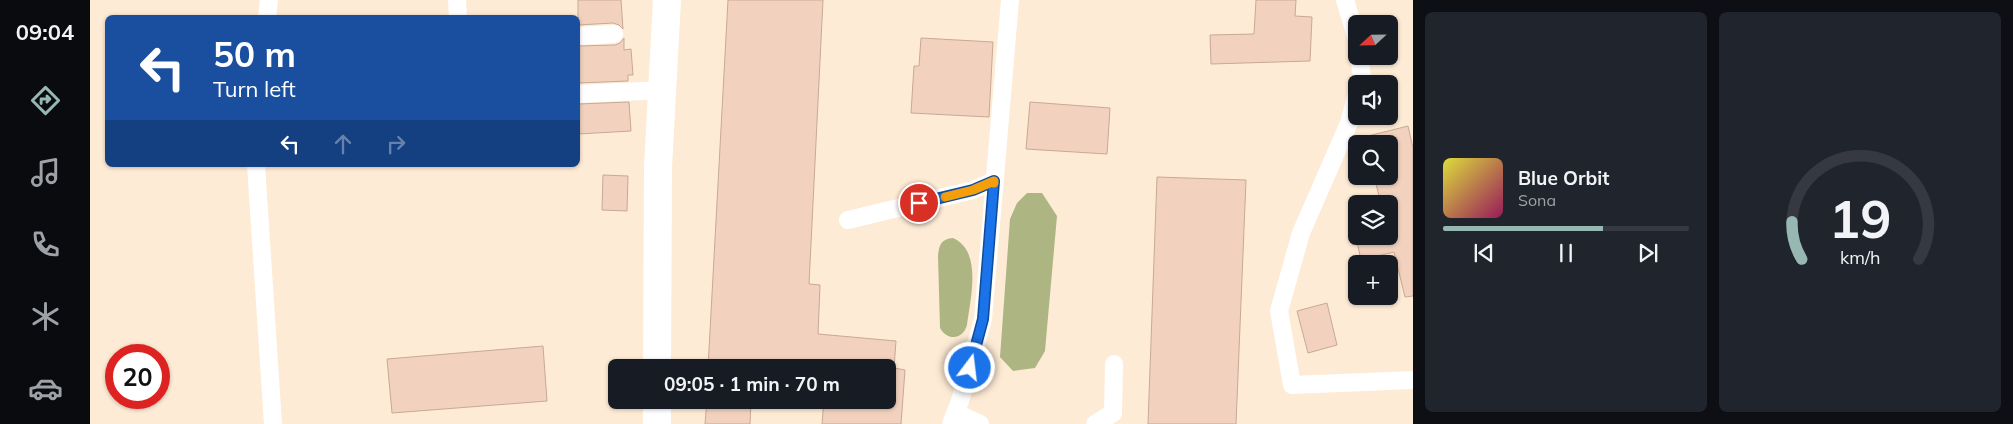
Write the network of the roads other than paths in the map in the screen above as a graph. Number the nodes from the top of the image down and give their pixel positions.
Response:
1 (269, 0) edge
2 (457, 0) edge
3 (668, 0) edge
4 (1010, 0) edge
5 (1345, 0) edge
6 (267, 15) edge
7 (458, 15) edge
8 (1350, 15) edge
9 (614, 34) dead end
10 (580, 36) edge
11 (662, 90) junction
12 (580, 94) edge
13 (1348, 125) edge
14 (256, 167) edge
15 (994, 181) junction
16 (848, 220) dead end
17 (657, 359) edge
18 (1114, 364) dead end
19 (1413, 380) edge
20 (657, 409) edge
21 (953, 418) edge
22 (273, 424) edge
23 (657, 424) edge
24 (980, 424) edge
25 (1095, 424) edge

1 - 6 lane
2 - 7 lane
3 - 11 street
4 - 15 lane
5 - 8 lane
9 - 10 lane
11 - 12 lane
11 - 17 street
13 - 19 lane
14 - 22 lane
15 - 16 lane
15 - 21 lane
18 - 25 lane
20 - 23 street
21 - 24 lane

